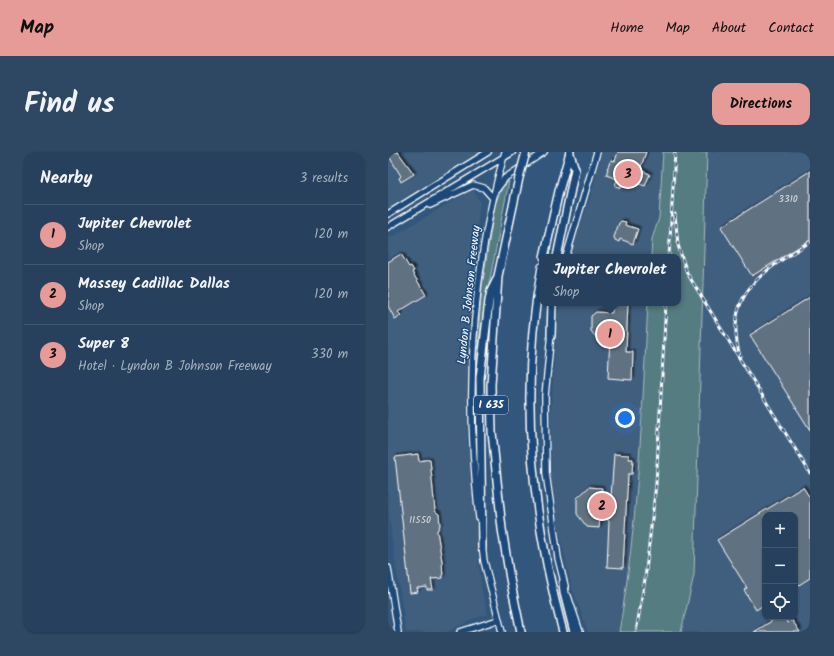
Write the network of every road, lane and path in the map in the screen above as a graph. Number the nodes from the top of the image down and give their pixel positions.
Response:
1 (488, 152) edge
2 (512, 152) edge
3 (526, 152) edge
4 (544, 152) edge
5 (593, 152) edge
6 (597, 152) edge
7 (570, 153) edge
8 (504, 155) edge
9 (593, 166) junction
10 (492, 197) junction
11 (420, 208) junction
12 (388, 214) edge
13 (388, 227) edge
14 (545, 254) edge
15 (558, 254) edge
16 (567, 254) edge
17 (498, 276) junction
18 (539, 291) edge
19 (552, 306) edge
20 (556, 306) edge
21 (551, 336) junction
22 (482, 548) junction
23 (388, 568) edge
24 (563, 583) junction
25 (498, 620) junction
26 (398, 632) edge
27 (460, 632) edge
28 (502, 632) edge
29 (522, 632) edge
30 (563, 632) edge
31 (574, 632) edge
32 (580, 632) edge

1 - 12 main road
2 - 8 main road
3 - 17 highway, I 635, bridge
4 - 10 main road
5 - 9 main road
6 - 9 main road
7 - 14 highway
7 - 15 highway
8 - 10 main road, Lyndon B Johnson Freeway
8 - 11 main road
9 - 16 main road
10 - 11 main road
10 - 22 main road, Lyndon B Johnson Freeway
11 - 13 main road
17 - 22 highway
17 - 29 highway, I 635
18 - 30 highway
19 - 21 highway
20 - 21 main road
21 - 24 main road
22 - 25 main road, Lyndon B Johnson Freeway
23 - 26 main road
24 - 31 highway
24 - 32 main road
25 - 27 main road
25 - 28 main road, Lyndon B Johnson Freeway

